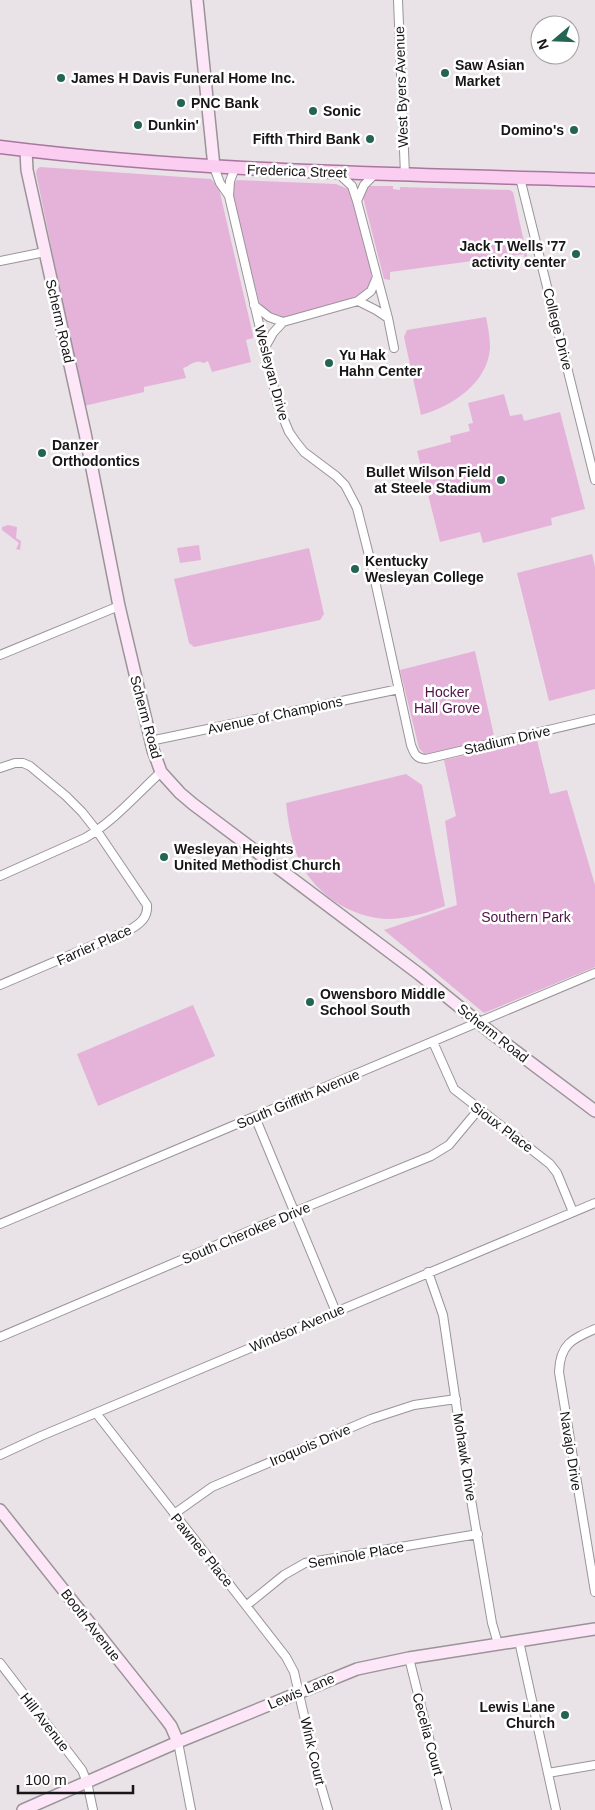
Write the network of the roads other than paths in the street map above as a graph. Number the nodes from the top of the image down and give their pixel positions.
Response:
1 (197, 0) edge
2 (398, 0) edge
3 (0, 147) edge
4 (26, 151) junction
5 (214, 167) junction
6 (235, 168) junction
7 (337, 172) junction
8 (375, 174) junction
9 (405, 175) junction
10 (520, 178) junction
11 (595, 180) edge
12 (230, 196) junction
13 (357, 201) junction
14 (45, 252) junction
15 (0, 261) edge
16 (377, 277) junction
17 (358, 302) junction
18 (254, 305) junction
19 (388, 318) junction
20 (283, 322) junction
21 (394, 348) dead end
22 (264, 349) junction
23 (595, 480) edge
24 (119, 606) junction
25 (0, 655) edge
26 (399, 689) junction
27 (595, 719) edge
28 (150, 741) junction
29 (419, 758) joint
30 (0, 768) edge
31 (161, 772) junction
32 (97, 831) junction
33 (0, 876) edge
34 (595, 973) edge
35 (0, 985) edge
36 (478, 1022) junction
37 (432, 1042) junction
38 (479, 1109) junction
39 (595, 1111) edge
40 (255, 1117) junction
41 (595, 1203) edge
42 (294, 1212) junction
43 (573, 1212) junction
44 (0, 1224) edge
45 (428, 1272) junction
46 (336, 1312) junction
47 (595, 1329) edge
48 (0, 1337) edge
49 (456, 1399) junction
50 (96, 1413) junction
51 (0, 1455) edge
52 (0, 1510) edge
53 (174, 1514) junction
54 (478, 1534) junction
55 (595, 1592) edge
56 (247, 1605) junction
57 (595, 1629) edge
58 (519, 1641) junction
59 (498, 1644) junction
60 (410, 1658) junction
61 (0, 1663) edge
62 (299, 1692) junction
63 (178, 1742) junction
64 (595, 1765) edge
65 (548, 1773) junction
66 (87, 1782) junction
67 (23, 1810) edge
68 (94, 1810) edge
69 (191, 1810) edge
70 (328, 1810) edge
71 (447, 1810) edge
72 (556, 1810) edge

1 - 5 street
2 - 9 street, West Byers Avenue
3 - 4 main road, Frederica Street
4 - 5 main road, Frederica Street
4 - 14 street, Scherm Road
5 - 6 main road, Frederica Street
5 - 12 street, Wesleyan Drive
6 - 7 main road, Frederica Street
6 - 12 street, Wesleyan Drive
7 - 8 main road, Frederica Street
7 - 13 street
8 - 9 main road, Frederica Street
8 - 13 street
9 - 10 main road, Frederica Street
10 - 11 main road, Frederica Street
10 - 23 street, College Drive
12 - 18 street, Wesleyan Drive
13 - 16 street
14 - 15 street
14 - 24 street, Scherm Road
16 - 17 street
16 - 19 street
17 - 19 street
17 - 20 street
18 - 20 street
18 - 22 street, Wesleyan Drive
19 - 21 street
20 - 22 street
22 - 26 street, Wesleyan Drive
24 - 25 street
24 - 28 street, Scherm Road
26 - 28 street, Avenue of Champions
26 - 29 street, Wesleyan Drive
27 - 29 street, Stadium Drive
28 - 31 street, Scherm Road
30 - 32 street, Farrier Place
31 - 32 street
31 - 36 street, Scherm Road
32 - 33 street
32 - 35 street, Farrier Place
34 - 36 street, South Griffith Avenue
36 - 37 street, South Griffith Avenue
36 - 39 street, Scherm Road
37 - 38 street, Sioux Place
37 - 40 street, South Griffith Avenue
38 - 42 street, South Cherokee Drive
38 - 43 street, Sioux Place
40 - 42 street
40 - 44 street, South Griffith Avenue
41 - 43 street, Windsor Avenue
42 - 46 street
42 - 48 street, South Cherokee Drive
43 - 45 street, Windsor Avenue
45 - 46 street, Windsor Avenue
45 - 49 street, Mohawk Drive
46 - 50 street, Windsor Avenue
47 - 55 street, Navajo Drive
49 - 53 street, Iroquois Drive
49 - 54 street, Mohawk Drive
50 - 51 street, Windsor Avenue
50 - 53 street, Pawnee Place
52 - 63 street, Booth Avenue
53 - 56 street, Pawnee Place
54 - 56 street, Seminole Place
54 - 59 street, Mohawk Drive
56 - 62 street, Pawnee Place
57 - 58 street, Lewis Lane
58 - 59 street, Lewis Lane
58 - 65 street
59 - 60 street, Lewis Lane
60 - 62 street, Lewis Lane
60 - 71 street, Cecelia Court
61 - 66 street, Hill Avenue
62 - 63 street, Lewis Lane
62 - 70 street, Wink Court
63 - 66 street, Lewis Lane
63 - 69 street
64 - 65 street
65 - 72 street
66 - 67 street, Lewis Lane
66 - 68 street, Hill Avenue

